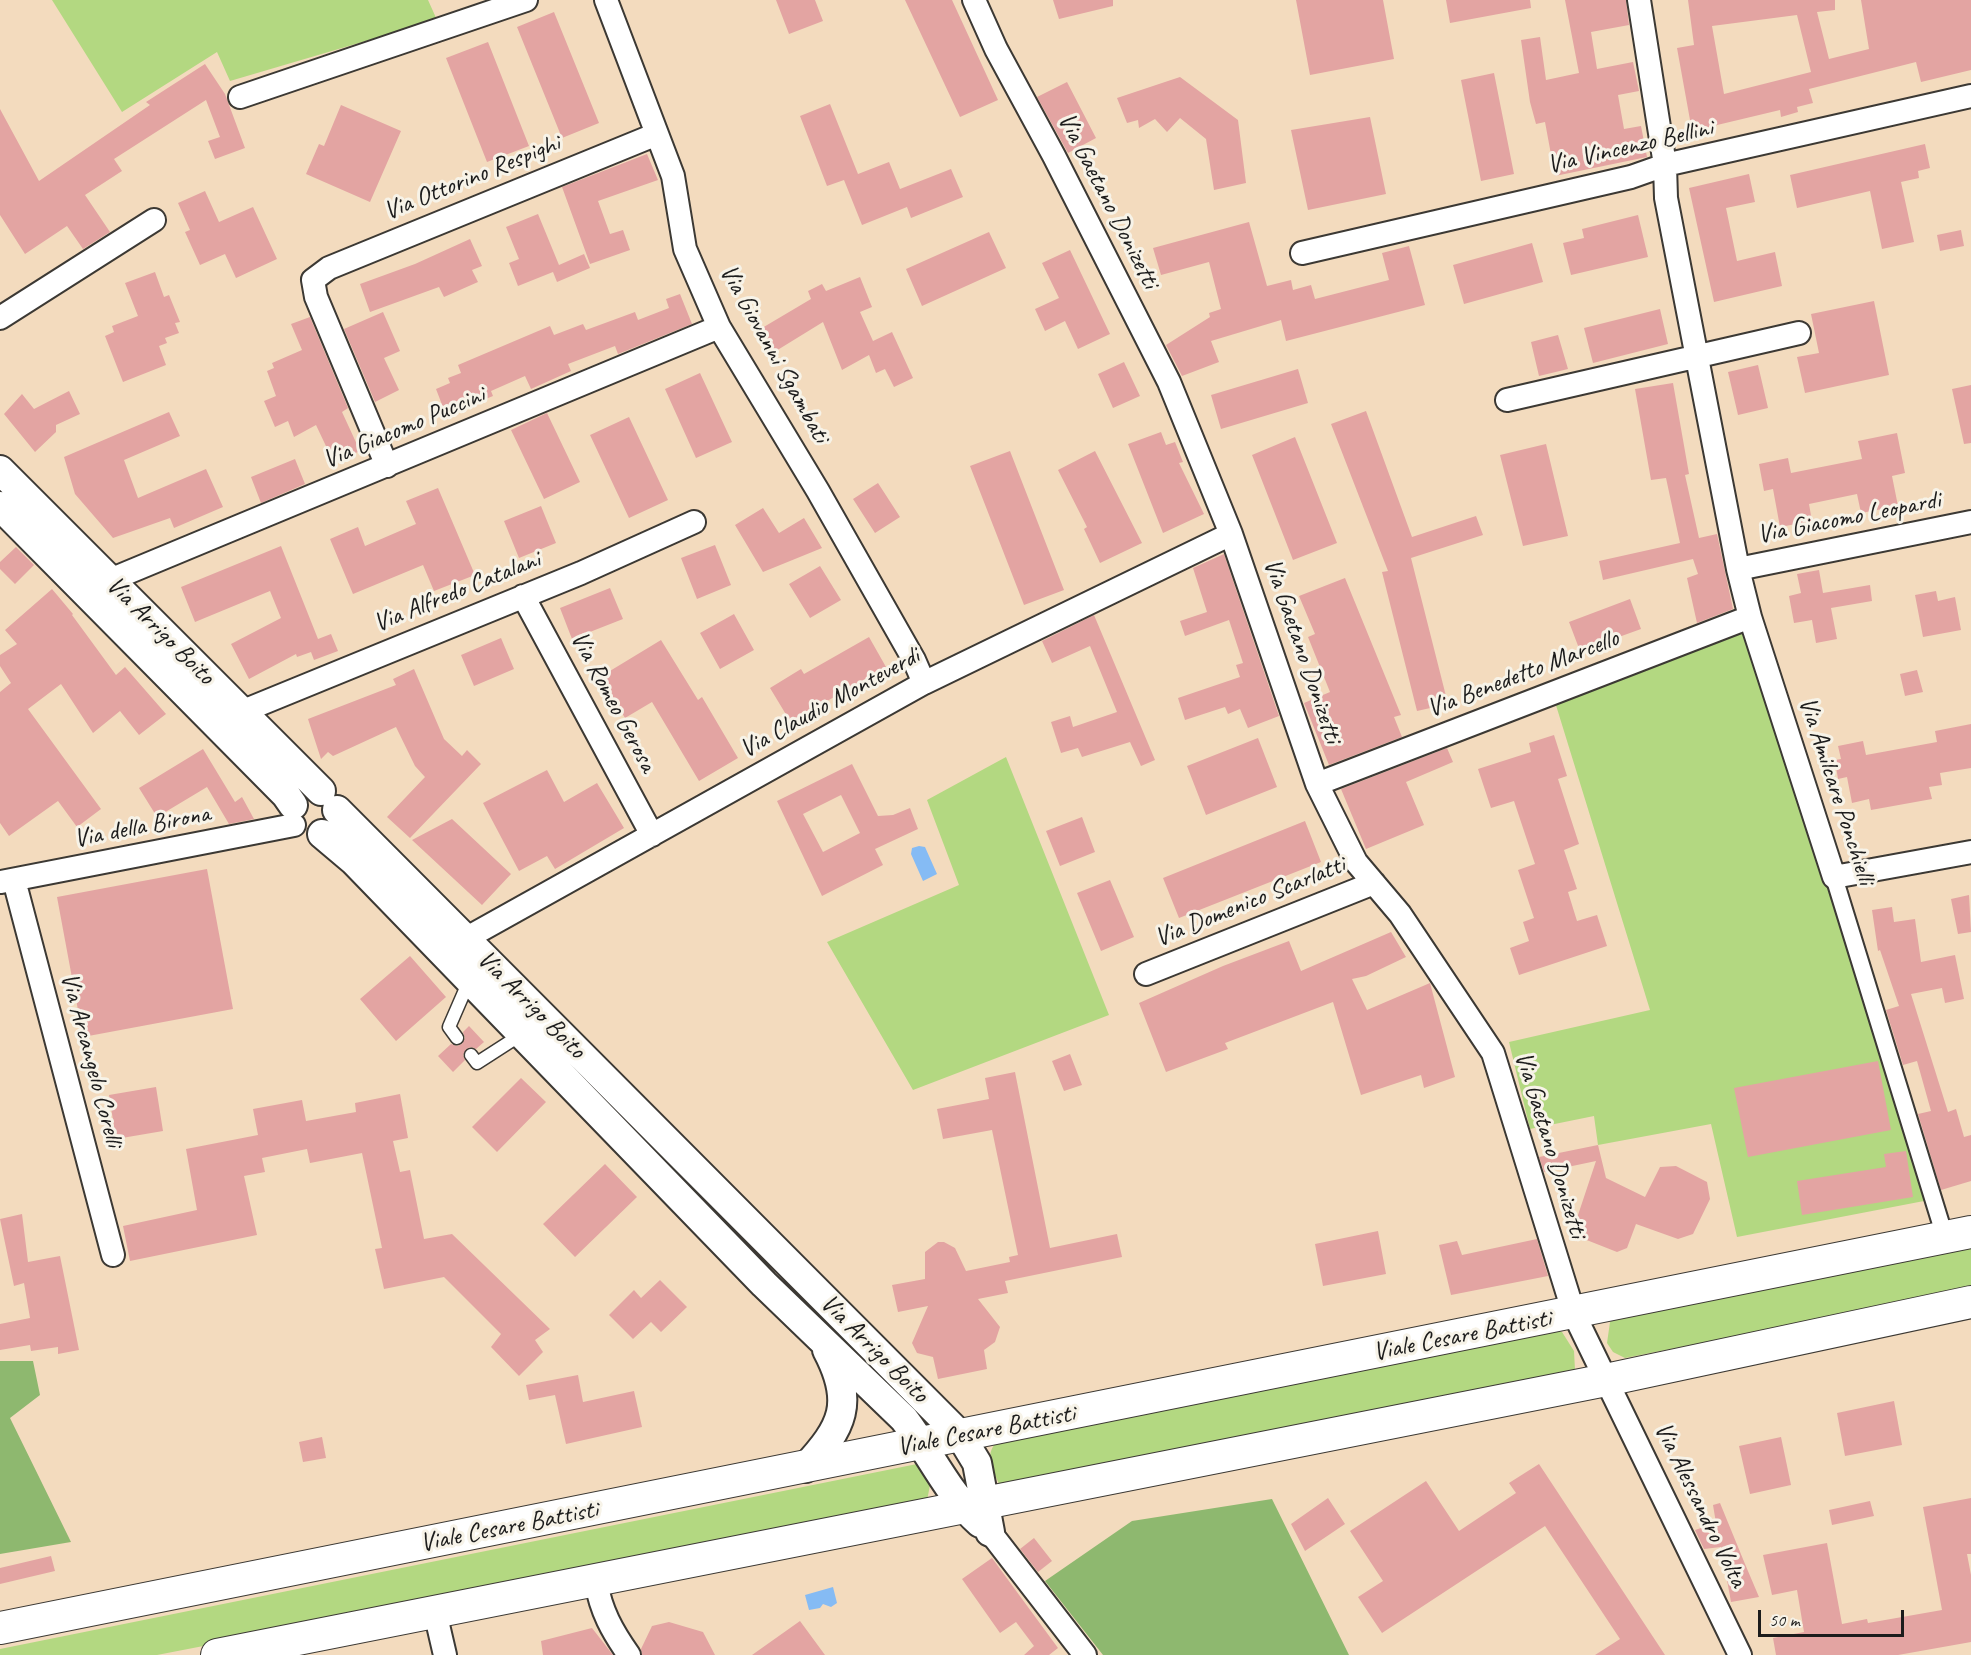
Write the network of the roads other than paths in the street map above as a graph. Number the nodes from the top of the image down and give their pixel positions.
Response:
1 (526, 0) edge
2 (606, 0) edge
3 (975, 0) edge
4 (1639, 0) edge
5 (1971, 96) edge
6 (240, 97) dead end
7 (657, 134) junction
8 (1665, 165) junction
9 (154, 220) dead end
10 (1302, 254) dead end
11 (0, 318) edge
12 (720, 327) junction
13 (1799, 333) dead end
14 (1696, 356) junction
15 (1507, 400) dead end
16 (387, 466) junction
17 (0, 470) edge
18 (0, 506) edge
19 (694, 522) dead end
20 (1971, 522) edge
21 (1231, 534) junction
22 (1738, 569) junction
23 (110, 580) junction
24 (523, 596) junction
25 (1750, 617) junction
26 (924, 683) junction
27 (241, 712) junction
28 (1317, 784) junction
29 (329, 801) junction
30 (293, 815) junction
31 (322, 834) junction
32 (652, 835) junction
33 (1971, 852) edge
34 (1834, 877) junction
35 (7, 881) edge
36 (1374, 883) junction
37 (465, 939) junction
38 (1146, 974) dead end
39 (469, 981) junction
40 (522, 1034) junction
41 (457, 1038) dead end
42 (471, 1055) dead end
43 (1958, 1234) edge
44 (113, 1255) dead end
45 (1971, 1302) edge
46 (1574, 1314) junction
47 (807, 1325) junction
48 (1606, 1380) junction
49 (960, 1435) junction
50 (923, 1444) junction
51 (805, 1468) junction
52 (980, 1514) junction
53 (596, 1582) junction
54 (435, 1612) junction
55 (0, 1628) edge
56 (217, 1655) edge
57 (445, 1655) edge
58 (629, 1655) edge
59 (1085, 1655) edge
60 (1740, 1655) edge

1 - 6 street
2 - 7 street, Via Giovanni Sgambati
3 - 21 street, Via Gaetano Donizetti
4 - 8 street, Via Amilcare Ponchielli
5 - 8 street, Via Vincenzo Bellini
7 - 12 street, Via Giovanni Sgambati
7 - 16 street, Via Ottorino Respighi
8 - 10 street, Via Vincenzo Bellini
8 - 14 street, Via Amilcare Ponchielli
9 - 11 street
12 - 16 street, Via Giacomo Puccini
12 - 26 street, Via Giovanni Sgambati
13 - 14 street
14 - 15 street
14 - 22 street, Via Amilcare Ponchielli
16 - 23 street, Via Giacomo Puccini
17 - 23 street, Via Arrigo Boito
18 - 30 street, Via Arrigo Boito
19 - 24 street, Via Alfredo Catalani
20 - 22 street, Via Giacomo Leopardi
21 - 26 street, Via Claudio Monteverdi
21 - 28 street, Via Gaetano Donizetti
22 - 25 street, Via Amilcare Ponchielli
23 - 27 street, Via Arrigo Boito
24 - 27 street, Via Alfredo Catalani
24 - 32 street, Via Romeo Gerosa
25 - 28 street, Via Benedetto Marcello
25 - 34 street, Via Amilcare Ponchielli
26 - 32 street, Via Claudio Monteverdi
27 - 29 street, Via Arrigo Boito
28 - 36 street, Via Gaetano Donizetti
29 - 30 street
29 - 31 street
29 - 37 street, Via Arrigo Boito
30 - 31 street
30 - 35 street, Via della Birona
31 - 39 street, Via Arrigo Boito
32 - 37 street, Via Claudio Monteverdi
33 - 34 street
34 - 43 street, Via Amilcare Ponchielli
35 - 44 street, Via Arcangelo Corelli
36 - 38 street, Via Domenico Scarlatti
36 - 46 street, Via Gaetano Donizetti
37 - 49 street, Via Arrigo Boito
39 - 40 street, Via Arrigo Boito
39 - 41 lane
40 - 42 lane
40 - 47 street, Via Arrigo Boito
43 - 46 main road, Viale Cesare Battisti
45 - 48 main road
46 - 48 street, Via Gaetano Donizetti
46 - 49 main road, Viale Cesare Battisti
47 - 50 street, Via Arrigo Boito
47 - 51 street
48 - 52 main road
48 - 60 street, Via Alessandro Volta
49 - 50 main road, Viale Cesare Battisti
49 - 52 street, Via Arrigo Boito
50 - 51 main road, Viale Cesare Battisti
50 - 52 street, Via Arrigo Boito
51 - 55 main road, Viale Cesare Battisti
52 - 53 main road
52 - 59 street
53 - 54 main road
53 - 58 street
54 - 56 main road
54 - 57 street

